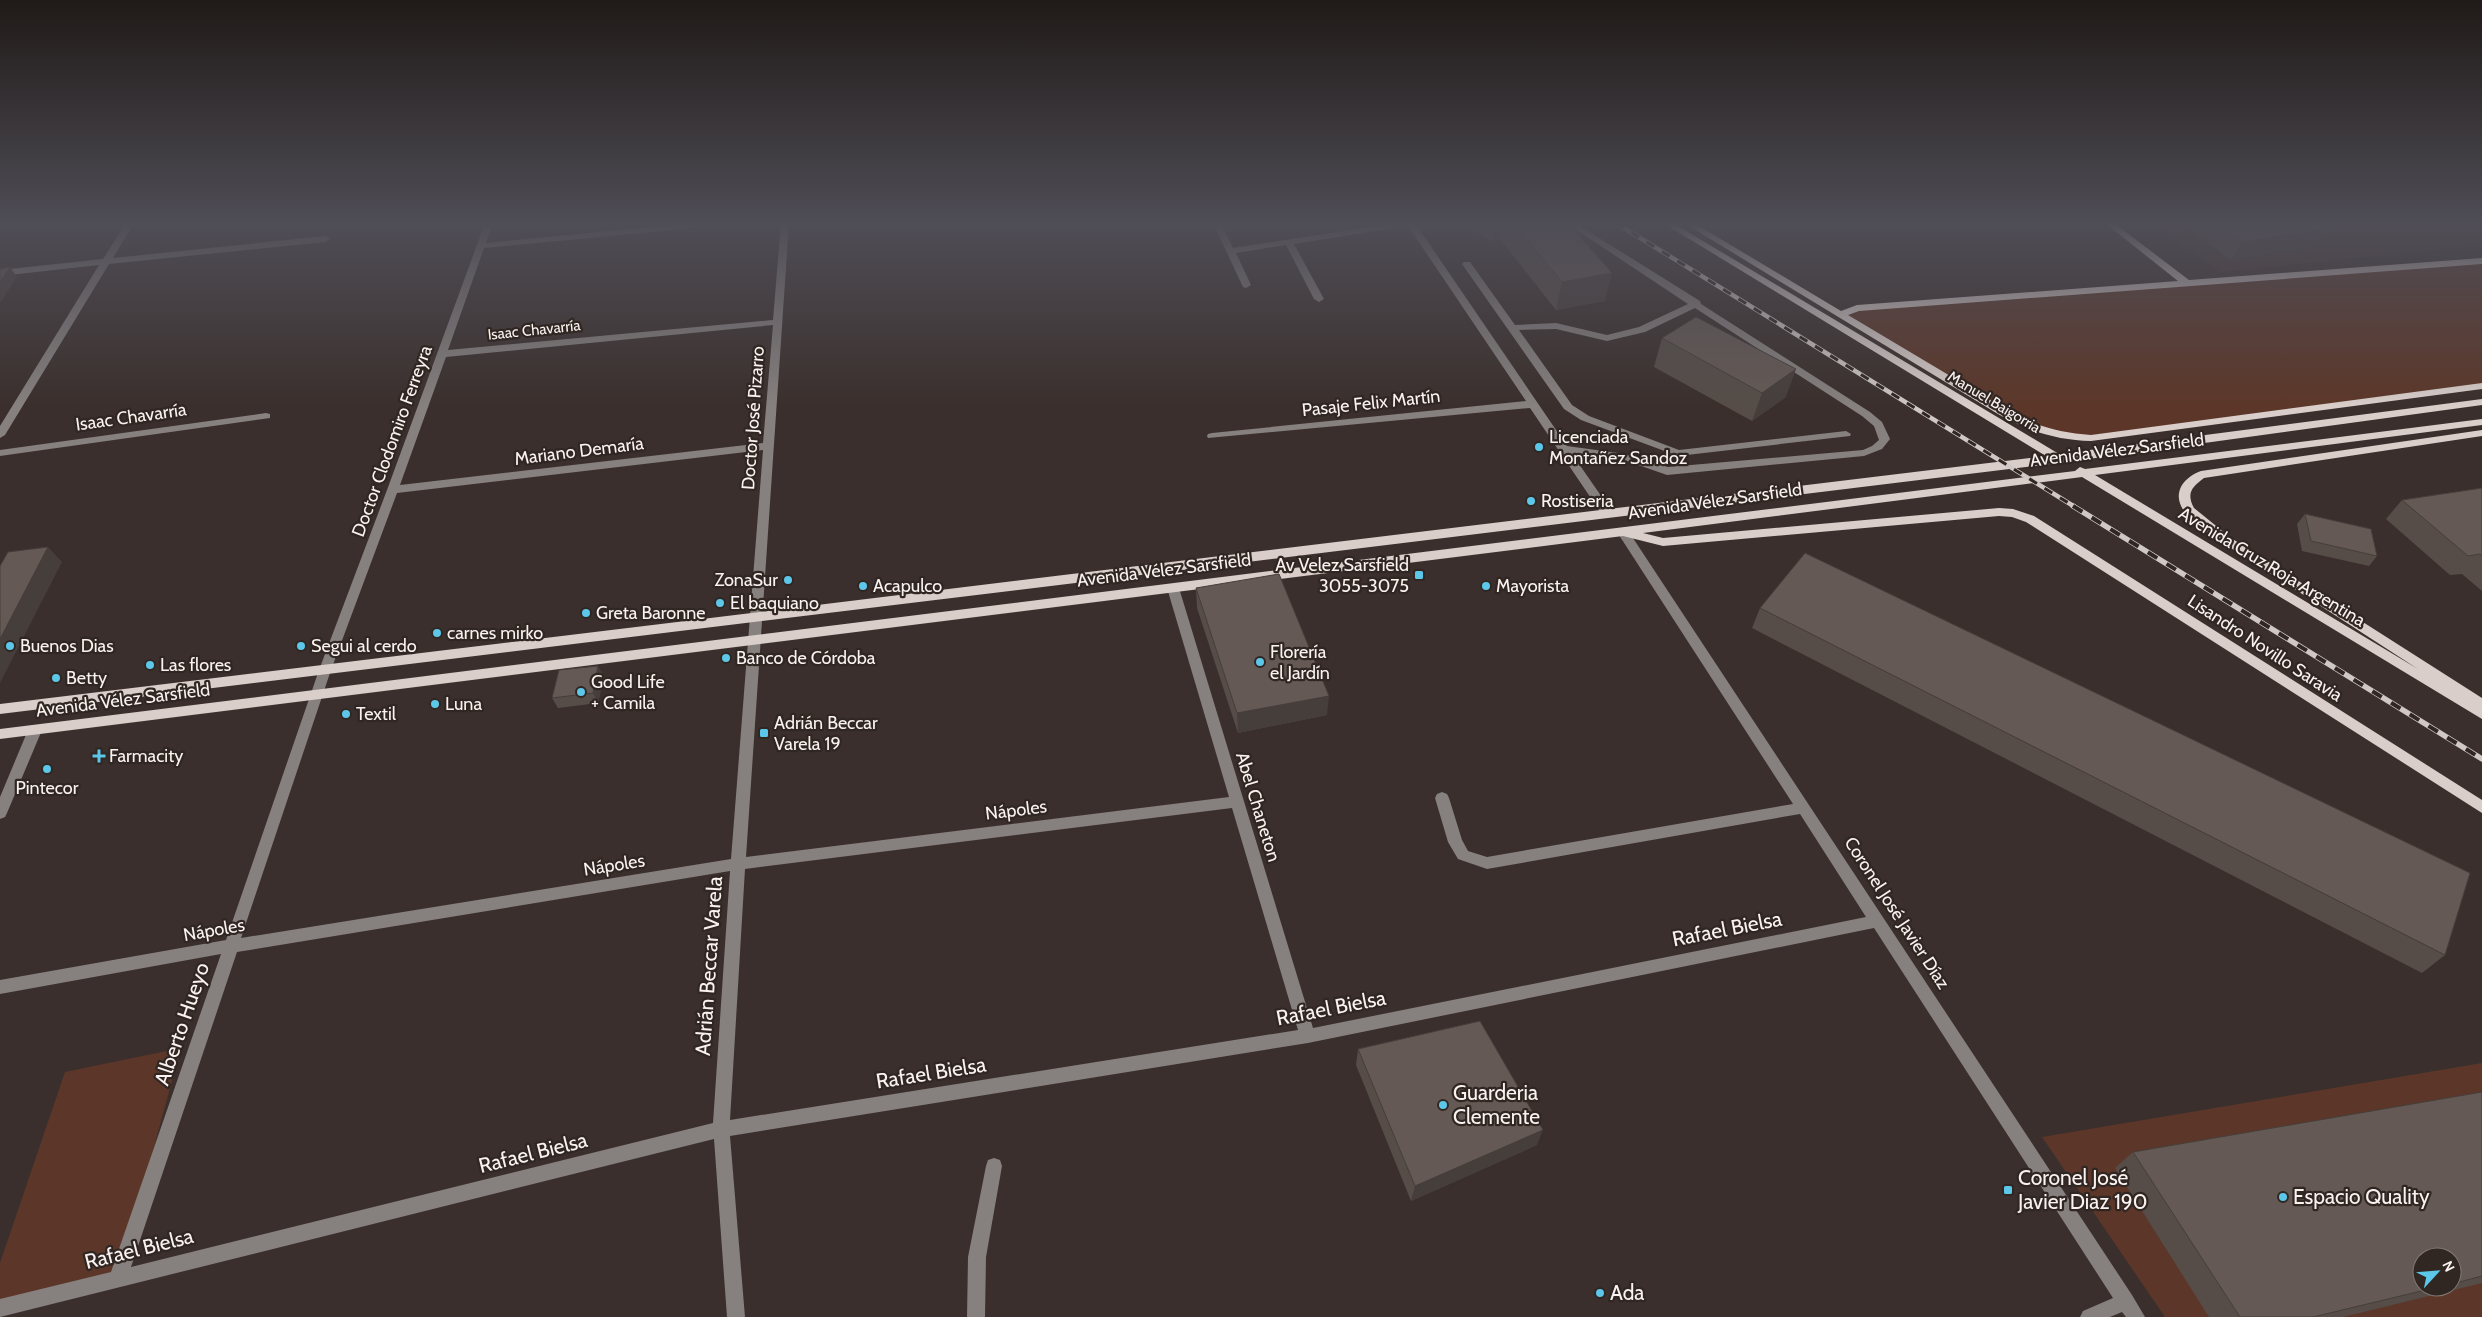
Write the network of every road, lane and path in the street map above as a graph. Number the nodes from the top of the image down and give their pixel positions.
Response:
1 (93, 284) edge
2 (466, 284) edge
3 (781, 284) edge
4 (1311, 284) edge
5 (1452, 284) edge
6 (1481, 284) edge
7 (1668, 284) edge
8 (1768, 284) edge
9 (1789, 284) edge
10 (2168, 284) edge
11 (1319, 299) dead end
12 (1697, 303) junction
13 (1840, 315) junction
14 (1826, 320) junction
15 (778, 322) junction
16 (1512, 328) junction
17 (442, 354) junction
18 (2482, 386) edge
19 (1973, 394) junction
20 (2482, 402) edge
21 (1533, 404) junction
22 (266, 416) dead end
23 (2482, 422) edge
24 (2482, 433) edge
25 (1846, 434) dead end
26 (0, 435) edge
27 (1212, 436) dead end
28 (768, 446) junction
29 (1564, 450) junction
30 (2045, 450) junction
31 (0, 453) edge
32 (393, 490) junction
33 (1607, 513) junction
34 (1623, 532) junction
35 (1173, 588) junction
36 (755, 617) junction
37 (754, 639) junction
38 (325, 670) junction
39 (316, 696) junction
40 (2482, 704) edge
41 (0, 709) edge
42 (2482, 714) edge
43 (35, 730) junction
44 (0, 734) edge
45 (1442, 798) dead end
46 (1237, 802) junction
47 (2482, 807) edge
48 (1804, 808) junction
49 (0, 813) edge
50 (738, 864) junction
51 (1878, 921) junction
52 (231, 946) junction
53 (0, 987) edge
54 (1308, 1036) junction
55 (721, 1129) junction
56 (994, 1166) dead end
57 (118, 1278) junction
58 (2126, 1301) junction
59 (0, 1308) edge
60 (736, 1317) edge
61 (976, 1317) edge
62 (2088, 1317) edge
63 (2136, 1317) edge

1 - 26 street
2 - 17 street, Doctor Clodomiro Ferreyra
3 - 15 street, Doctor José Pizarro
4 - 11 street
5 - 21 street
6 - 16 street
7 - 12 street
8 - 14 main road, Manuel Baigorria
9 - 13 main road, Manuel Baigorria
10 - 13 main road
12 - 16 street
12 - 29 street
13 - 14 street
13 - 19 main road, Manuel Baigorria
14 - 30 main road, Manuel Baigorria
15 - 17 street, Isaac Chavarría
15 - 28 street, Doctor José Pizarro
16 - 25 street
17 - 32 street, Doctor Clodomiro Ferreyra
18 - 19 main road
19 - 30 main road, Manuel Baigorria
20 - 33 main road, Avenida Vélez Sarsfield
21 - 27 street, Pasaje Felix Martín
21 - 29 street
22 - 31 street, Isaac Chavarría
23 - 34 main road, Avenida Vélez Sarsfield
24 - 40 main road
28 - 32 street, Mariano Demaría
28 - 36 street, Doctor José Pizarro
29 - 33 street
30 - 42 main road, Avenida Cruz Roja Argentina
32 - 38 street, Doctor Clodomiro Ferreyra
33 - 36 main road, Avenida Vélez Sarsfield
34 - 35 main road, Avenida Vélez Sarsfield
34 - 47 main road, Lisandro Novillo Saravia
34 - 48 street, Coronel José Javier Díaz
35 - 37 main road, Avenida Vélez Sarsfield
35 - 46 street, Abel Chaneton
36 - 37 street, Adrián Beccar Varela
36 - 38 main road, Avenida Vélez Sarsfield
37 - 39 main road, Avenida Vélez Sarsfield
37 - 50 street, Adrián Beccar Varela
38 - 39 street, Alberto Hueyo
38 - 41 main road, Avenida Vélez Sarsfield
39 - 43 main road, Avenida Vélez Sarsfield
39 - 52 street, Alberto Hueyo
43 - 44 main road, Avenida Vélez Sarsfield
43 - 49 street
45 - 48 street
46 - 50 street, Nápoles
46 - 54 street, Abel Chaneton
48 - 51 street, Coronel José Javier Díaz
50 - 52 street, Nápoles
50 - 55 street, Adrián Beccar Varela
51 - 54 street, Rafael Bielsa
51 - 58 street, Coronel José Javier Díaz
52 - 53 street, Nápoles
52 - 57 street, Alberto Hueyo
54 - 55 street, Rafael Bielsa
55 - 57 street, Rafael Bielsa
55 - 60 street, Adrián Beccar Varela
56 - 61 street
57 - 59 street, Rafael Bielsa
58 - 62 street
58 - 63 street, Coronel José Javier Díaz

